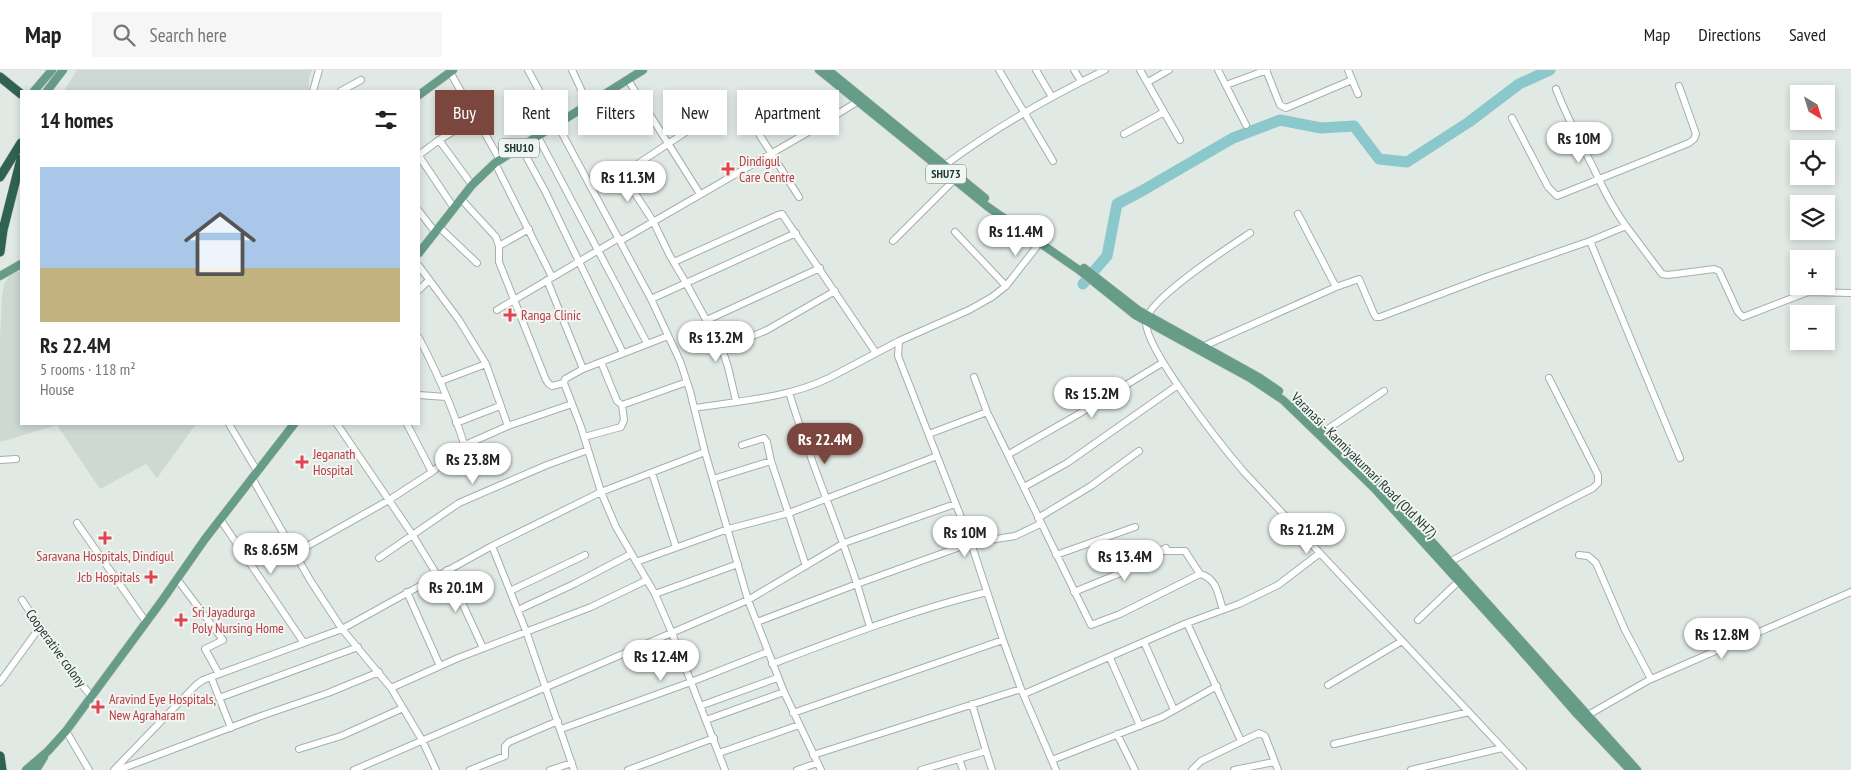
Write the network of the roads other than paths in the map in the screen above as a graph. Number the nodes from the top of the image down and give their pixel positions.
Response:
1 (52, 70) edge
2 (63, 70) edge
3 (319, 70) edge
4 (528, 70) edge
5 (572, 70) edge
6 (643, 70) edge
7 (819, 70) edge
8 (828, 70) edge
9 (999, 70) edge
10 (1036, 70) edge
11 (1074, 70) edge
12 (1105, 70) edge
13 (1140, 70) edge
14 (1169, 70) edge
15 (1218, 70) edge
16 (1266, 70) edge
17 (1348, 70) edge
18 (448, 72) edge
19 (0, 77) edge
20 (361, 80) dead end
21 (628, 80) junction
22 (1352, 80) junction
23 (1081, 81) junction
24 (1148, 82) junction
25 (1226, 85) junction
26 (1679, 86) dead end
27 (13, 88) junction
28 (1556, 89) dead end
29 (35, 90) edge
30 (48, 90) edge
31 (313, 90) edge
32 (342, 90) edge
33 (460, 90) edge
34 (539, 90) edge
35 (581, 90) edge
36 (611, 90) edge
37 (20, 93) edge
38 (420, 94) edge
39 (1358, 94) dead end
40 (1052, 97) junction
41 (20, 98) edge
42 (858, 100) junction
43 (1164, 112) junction
44 (1024, 113) junction
45 (1512, 118) dead end
46 (1246, 125) dead end
47 (1124, 134) dead end
48 (446, 135) edge
49 (486, 135) edge
50 (541, 135) edge
51 (563, 135) edge
52 (679, 135) edge
53 (760, 135) edge
54 (538, 137) junction
55 (438, 140) junction
56 (1180, 140) dead end
57 (668, 142) junction
58 (20, 145) edge
59 (521, 147) junction
60 (420, 154) edge
61 (771, 154) junction
62 (420, 157) edge
63 (1053, 160) dead end
64 (498, 161) junction
65 (20, 163) edge
66 (945, 165) junction
67 (0, 176) edge
68 (1599, 179) junction
69 (954, 180) junction
70 (472, 185) junction
71 (700, 194) junction
72 (799, 198) dead end
73 (461, 199) junction
74 (454, 208) junction
75 (420, 212) edge
76 (1298, 214) dead end
77 (0, 217) edge
78 (653, 221) junction
79 (1626, 226) junction
80 (529, 229) junction
81 (437, 230) junction
82 (955, 232) dead end
83 (796, 233) junction
84 (1250, 233) dead end
85 (2, 236) edge
86 (620, 239) junction
87 (893, 241) dead end
88 (1041, 241) junction
89 (1590, 241) junction
90 (499, 246) junction
91 (599, 249) junction
92 (0, 252) edge
93 (420, 252) edge
94 (578, 262) junction
95 (674, 262) junction
96 (477, 264) dead end
97 (20, 265) edge
98 (420, 267) edge
99 (820, 268) junction
100 (0, 276) edge
101 (549, 278) junction
102 (429, 280) junction
103 (686, 283) junction
104 (1006, 286) junction
105 (1336, 287) junction
106 (420, 289) edge
107 (835, 291) junction
108 (1851, 293) edge
109 (651, 299) junction
110 (514, 301) junction
111 (497, 310) dead end
112 (1147, 318) junction
113 (706, 320) junction
114 (668, 336) junction
115 (420, 340) edge
116 (900, 341) junction
117 (647, 343) junction
118 (1204, 346) junction
119 (722, 349) junction
120 (623, 353) junction
121 (876, 353) junction
122 (601, 362) junction
123 (1162, 363) junction
124 (486, 364) junction
125 (583, 369) junction
126 (974, 377) dead end
127 (1549, 378) dead end
128 (441, 381) junction
129 (687, 382) junction
130 (564, 383) junction
131 (1178, 385) junction
132 (1384, 391) dead end
133 (789, 392) junction
134 (420, 394) edge
135 (1278, 394) junction
136 (446, 397) junction
137 (736, 401) junction
138 (572, 404) junction
139 (500, 406) junction
140 (622, 406) junction
141 (694, 408) junction
142 (987, 412) junction
143 (456, 423) junction
144 (230, 425) edge
145 (293, 425) edge
146 (338, 425) edge
147 (408, 425) edge
148 (508, 426) junction
149 (1325, 432) junction
150 (929, 434) junction
151 (584, 437) junction
152 (465, 445) junction
153 (742, 445) dead end
154 (588, 450) junction
155 (1139, 451) dead end
156 (705, 452) junction
157 (1009, 454) junction
158 (937, 456) junction
159 (1680, 458) dead end
160 (16, 459) dead end
161 (0, 460) edge
162 (771, 461) junction
163 (470, 464) dead end
164 (432, 472) junction
165 (652, 473) junction
166 (255, 474) junction
167 (713, 479) junction
168 (1024, 487) junction
169 (601, 492) junction
170 (826, 498) junction
171 (389, 500) junction
172 (955, 504) junction
173 (789, 513) junction
174 (220, 519) junction
175 (1039, 521) junction
176 (77, 523) dead end
177 (1135, 527) dead end
178 (728, 529) junction
179 (412, 534) junction
180 (844, 543) junction
181 (971, 543) junction
182 (492, 546) junction
183 (676, 547) junction
184 (1166, 548) dead end
185 (1159, 552) junction
186 (295, 553) junction
187 (1320, 553) junction
188 (631, 554) junction
189 (585, 555) dead end
190 (1056, 555) junction
191 (1579, 556) dead end
192 (378, 558) dead end
193 (1450, 561) junction
194 (636, 562) junction
195 (738, 564) junction
196 (806, 566) junction
197 (447, 570) junction
198 (1200, 574) junction
199 (437, 575) junction
200 (177, 579) junction
201 (647, 580) junction
202 (1459, 581) junction
203 (857, 584) junction
204 (510, 591) junction
205 (1473, 591) junction
206 (407, 592) junction
207 (987, 592) junction
208 (1074, 592) junction
209 (1851, 592) edge
210 (655, 594) junction
211 (22, 600) dead end
212 (748, 600) junction
213 (518, 610) junction
214 (1223, 610) junction
215 (1418, 620) dead end
216 (146, 622) junction
217 (756, 622) junction
218 (1188, 623) junction
219 (40, 627) junction
220 (870, 627) junction
221 (342, 629) junction
222 (526, 631) junction
223 (672, 633) junction
224 (1003, 640) junction
225 (1402, 641) junction
226 (304, 642) junction
227 (1144, 642) junction
228 (358, 647) junction
229 (484, 648) junction
230 (767, 652) junction
231 (1110, 658) junction
232 (772, 664) junction
233 (440, 666) junction
234 (379, 672) junction
235 (219, 674) junction
236 (211, 677) junction
237 (777, 678) junction
238 (1651, 679) junction
239 (0, 682) edge
240 (691, 682) junction
241 (1328, 685) dead end
242 (545, 686) junction
243 (1217, 686) junction
244 (391, 688) junction
245 (1022, 691) junction
246 (784, 692) junction
247 (91, 696) junction
248 (219, 698) junction
249 (972, 704) junction
250 (700, 706) junction
251 (403, 708) junction
252 (1174, 710) junction
253 (1470, 712) junction
254 (793, 713) junction
255 (1588, 714) junction
256 (706, 720) junction
257 (558, 721) junction
258 (799, 725) junction
259 (1140, 726) junction
260 (230, 728) junction
261 (560, 729) junction
262 (66, 731) junction
263 (1117, 734) junction
264 (714, 738) junction
265 (422, 740) junction
266 (1241, 741) junction
267 (1334, 744) dead end
268 (1502, 748) junction
269 (299, 749) dead end
270 (48, 751) junction
271 (986, 751) junction
272 (719, 753) junction
273 (813, 755) junction
274 (0, 756) edge
275 (959, 759) junction
276 (1052, 760) junction
277 (1274, 762) junction
278 (817, 763) junction
279 (573, 766) edge
280 (2, 770) edge
281 (26, 770) edge
282 (36, 770) edge
283 (89, 770) edge
284 (114, 770) edge
285 (118, 770) edge
286 (354, 770) edge
287 (436, 770) edge
288 (470, 770) edge
289 (550, 770) edge
290 (628, 770) edge
291 (725, 770) edge
292 (797, 770) edge
293 (821, 770) edge
294 (922, 770) edge
295 (963, 770) edge
296 (992, 770) edge
297 (1056, 770) edge
298 (1135, 770) edge
299 (1192, 770) edge
300 (1234, 770) edge
301 (1278, 770) edge
302 (1411, 770) edge
303 (1523, 770) edge
304 (1630, 770) edge
305 (1637, 770) edge

1 - 29 main road
2 - 30 main road
3 - 31 street
4 - 34 street
5 - 35 street
6 - 21 main road, SHU10
7 - 42 main road, Varanasi - Kanniyakumari Road (Old NH7) / SHU73
8 - 42 main road, Varanasi - Kanniyakumari Road (Old NH7) / SHU73
9 - 44 street
10 - 40 street
11 - 23 street
12 - 23 street
13 - 24 street
14 - 24 street
15 - 25 street
16 - 22 street
16 - 25 street
17 - 22 street
18 - 33 street
18 - 38 main road
19 - 27 highway
20 - 32 street
21 - 36 main road, SHU10
21 - 57 street
22 - 39 street
23 - 40 street
24 - 43 street
25 - 46 street
26 - 68 street
27 - 37 highway
27 - 41 highway
28 - 68 street
40 - 44 street
42 - 61 street
42 - 66 main road, Varanasi - Kanniyakumari Road (Old NH7) / SHU73
42 - 69 main road, Varanasi - Kanniyakumari Road (Old NH7) / SHU73
43 - 47 street
43 - 56 street
44 - 63 street
44 - 66 street
45 - 68 street
48 - 55 street
49 - 64 street
50 - 54 main road, SHU10
51 - 86 street
52 - 57 street
53 - 61 street
54 - 59 main road, SHU10
54 - 91 street
55 - 60 street
55 - 70 street
57 - 71 street
57 - 78 street
58 - 67 highway
59 - 64 main road, SHU10
59 - 94 street
61 - 71 street
61 - 72 street
62 - 74 street
64 - 70 main road, SHU10
64 - 80 street
65 - 85 highway
66 - 88 main road, Varanasi - Kanniyakumari Road (Old NH7) / SHU73
68 - 79 street
69 - 87 street
69 - 88 main road, Varanasi - Kanniyakumari Road (Old NH7) / SHU73
70 - 73 main road, SHU10
71 - 78 street
73 - 74 main road, SHU10
73 - 90 street
74 - 81 main road, SHU10
75 - 81 street
76 - 105 street
77 - 85 highway
78 - 86 street
78 - 95 street
79 - 89 street
79 - 108 street
80 - 90 street
80 - 101 street
81 - 93 main road, SHU10
81 - 96 street
82 - 104 street
83 - 95 street
83 - 99 street
83 - 103 street
84 - 112 street
85 - 92 highway
86 - 91 street
86 - 109 street
88 - 104 street
88 - 112 main road, Varanasi - Kanniyakumari Road (Old NH7) / SHU73
89 - 105 street
89 - 159 street
90 - 110 street
91 - 94 street
91 - 117 street
94 - 101 street
94 - 120 street
95 - 103 street
97 - 100 main road
98 - 102 street
99 - 107 street
99 - 113 street
101 - 110 street
101 - 125 street
102 - 106 street
102 - 124 street
103 - 109 street
103 - 113 street
104 - 116 street
105 - 118 street
107 - 119 street
107 - 121 street
109 - 114 street
110 - 111 street
110 - 130 street
112 - 118 main road, Varanasi - Kanniyakumari Road (Old NH7) / SHU73
112 - 123 street
112 - 135 main road, Varanasi - Kanniyakumari Road (Old NH7) / SHU73
113 - 119 street
114 - 117 street
114 - 129 street
115 - 128 street
116 - 121 street
116 - 150 street
117 - 120 street
118 - 135 main road, Varanasi - Kanniyakumari Road (Old NH7) / SHU73
119 - 137 street
120 - 122 street
121 - 133 street
122 - 125 street
122 - 140 street
123 - 131 street
123 - 157 street
124 - 128 street
124 - 139 street
125 - 130 street
126 - 142 street
127 - 193 street
128 - 136 street
129 - 140 street
129 - 141 street
130 - 138 street
131 - 168 street
131 - 187 street
132 - 149 street
133 - 137 street
133 - 170 street
134 - 136 street
135 - 149 main road, Varanasi - Kanniyakumari Road (Old NH7) / SHU73
135 - 202 main road, Varanasi - Kanniyakumari Road (Old NH7) / SHU73
136 - 143 street
137 - 141 street
138 - 148 street
138 - 151 street
139 - 143 street
139 - 148 street
140 - 151 street
141 - 156 street
142 - 150 street
142 - 157 street
143 - 152 street
144 - 166 street
145 - 166 main road
146 - 171 street
147 - 164 street
148 - 152 street
149 - 193 main road, Varanasi - Kanniyakumari Road (Old NH7) / SHU73
150 - 158 street
151 - 154 street
152 - 163 street
152 - 164 street
153 - 162 street
154 - 169 street
154 - 179 street
155 - 175 street
156 - 165 street
156 - 167 street
157 - 168 street
158 - 170 street
158 - 172 street
160 - 161 street
162 - 167 street
162 - 173 street
164 - 171 street
165 - 169 street
165 - 183 street
166 - 174 main road
166 - 186 street
167 - 178 street
168 - 175 street
169 - 182 street
169 - 188 street
170 - 173 street
170 - 180 street
171 - 179 street
171 - 186 street
172 - 180 street
172 - 181 street
173 - 178 street
173 - 196 street
174 - 200 main road
174 - 226 street
175 - 181 street
175 - 190 street
176 - 216 street
177 - 190 street
178 - 183 street
178 - 195 street
179 - 192 street
179 - 199 street
180 - 196 street
180 - 203 street
181 - 203 street
181 - 207 street
182 - 197 street
182 - 204 street
183 - 194 street
184 - 185 street
185 - 198 street
185 - 208 street
186 - 221 street
187 - 214 street
187 - 225 street
188 - 194 street
188 - 213 street
189 - 204 street
190 - 208 street
191 - 238 street
193 - 205 main road, Varanasi - Kanniyakumari Road (Old NH7) / SHU73
194 - 201 street
195 - 210 street
195 - 212 street
196 - 212 street
197 - 199 street
197 - 229 street
198 - 208 street
198 - 214 street
199 - 206 street
200 - 216 main road
200 - 235 street
201 - 210 street
201 - 222 street
202 - 205 main road, Varanasi - Kanniyakumari Road (Old NH7) / SHU73
202 - 215 street
203 - 217 street
203 - 220 street
204 - 213 street
205 - 255 main road, Varanasi - Kanniyakumari Road (Old NH7) / SHU73
205 - 304 main road, Varanasi - Kanniyakumari Road (Old NH7) / SHU73
206 - 221 street
206 - 233 street
207 - 220 street
207 - 224 street
209 - 238 street
210 - 223 street
211 - 219 street, Cooperative colony
212 - 217 street
212 - 223 street
213 - 222 street
214 - 218 street
216 - 247 main road
217 - 230 street
218 - 227 street
218 - 243 street
219 - 239 street
219 - 247 street, Cooperative colony
220 - 232 street
221 - 226 street
221 - 228 street
222 - 229 street
222 - 242 street
223 - 240 street
223 - 242 street
224 - 245 street
224 - 254 street
225 - 241 street
225 - 253 street
226 - 235 street
227 - 231 street
227 - 252 street
228 - 234 street
228 - 248 street
229 - 233 street
230 - 232 street
230 - 240 street
231 - 245 street
231 - 259 street
232 - 237 street
233 - 244 street
234 - 244 street
234 - 260 street
235 - 236 street
236 - 248 street
236 - 284 street
237 - 246 street
237 - 250 street
238 - 255 street
240 - 250 street
240 - 261 street
242 - 257 street
242 - 265 street
243 - 252 street
243 - 266 street
244 - 251 street
245 - 249 street
245 - 276 street
246 - 254 street
246 - 256 street
247 - 262 main road
248 - 260 street
249 - 271 street
249 - 273 street
250 - 256 street
251 - 265 street
251 - 269 street
252 - 259 street
253 - 267 street
253 - 268 street
254 - 258 street
255 - 305 main road, Varanasi - Kanniyakumari Road (Old NH7) / SHU73
256 - 264 street
257 - 261 street
257 - 288 street
258 - 272 street
258 - 273 street
259 - 263 street
260 - 285 street
261 - 279 street
262 - 270 main road
262 - 283 street
263 - 276 street
263 - 298 street
264 - 272 street
264 - 290 street
265 - 286 street
265 - 287 street
266 - 277 street
266 - 299 street
268 - 302 street
268 - 303 street
270 - 281 main road
270 - 282 main road
271 - 275 street
271 - 296 street
272 - 291 street
273 - 278 street
274 - 280 highway
275 - 294 street
275 - 295 street
276 - 297 street
277 - 300 street
277 - 301 street
278 - 292 street
278 - 293 street
279 - 289 street

